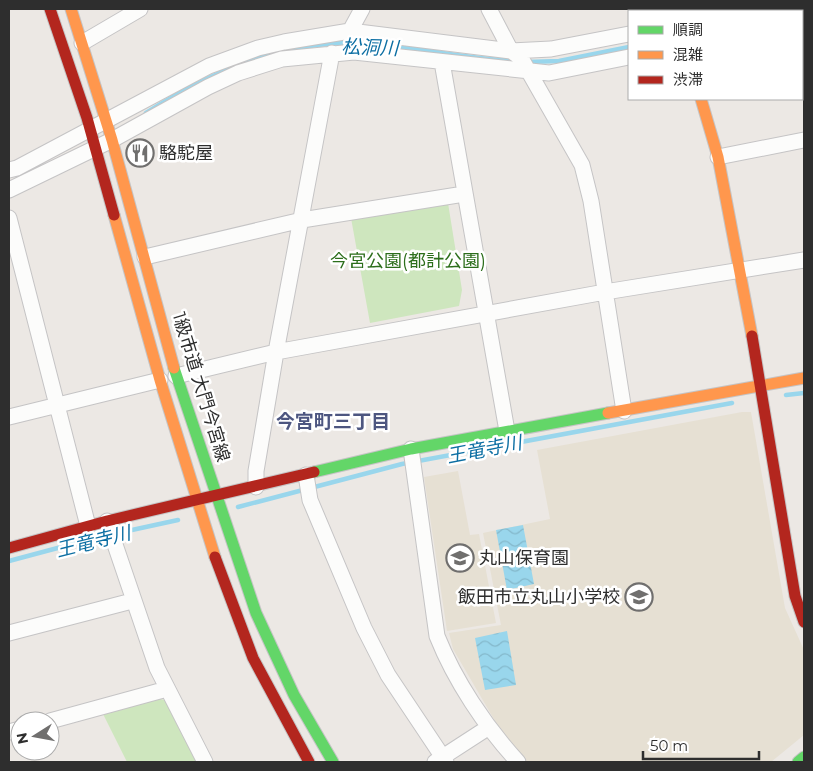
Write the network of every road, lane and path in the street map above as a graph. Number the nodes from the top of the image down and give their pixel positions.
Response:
1 (50, 9) edge
2 (71, 9) edge
3 (140, 9) edge
4 (362, 9) edge
5 (489, 9) edge
6 (628, 34) edge
7 (82, 43) junction
8 (341, 43) junction
9 (628, 57) edge
10 (442, 62) junction
11 (522, 62) junction
12 (701, 100) edge
13 (106, 120) junction
14 (90, 129) junction
15 (112, 140) junction
16 (804, 140) edge
17 (96, 148) junction
18 (718, 157) junction
19 (9, 170) edge
20 (9, 190) edge
21 (464, 194) junction
22 (9, 218) edge
23 (302, 220) junction
24 (145, 257) junction
25 (804, 260) edge
26 (738, 270) junction
27 (605, 292) junction
28 (485, 314) junction
29 (276, 352) junction
30 (176, 376) junction
31 (804, 378) edge
32 (160, 380) junction
33 (761, 385) junction
34 (56, 405) junction
35 (624, 411) junction
36 (9, 417) edge
37 (508, 431) junction
38 (412, 458) junction
39 (307, 484) junction
40 (256, 487) junction
41 (217, 497) junction
42 (197, 502) junction
43 (88, 526) junction
44 (110, 530) junction
45 (9, 548) edge
46 (132, 601) junction
47 (804, 622) edge
48 (9, 633) edge
49 (167, 689) junction
50 (60, 718) edge
51 (489, 726) junction
52 (804, 757) edge
53 (441, 761) edge
54 (205, 762) edge
55 (309, 762) edge
56 (333, 762) edge
57 (518, 762) edge
58 (798, 762) edge

1 - 14 street
2 - 7 street, 1級市道 大門今宮線
3 - 7 street
4 - 8 street
5 - 11 street
6 - 11 street
7 - 13 street, 1級市道 大門今宮線
8 - 10 street
8 - 11 street
8 - 13 street
8 - 15 street
8 - 23 street
9 - 11 street
10 - 11 street
10 - 21 street
11 - 27 street
12 - 18 street
13 - 14 street
13 - 15 street, 1級市道 大門今宮線
14 - 17 street
14 - 19 street
15 - 17 street
15 - 24 street, 1級市道 大門今宮線
16 - 18 street
17 - 20 street
17 - 32 street
18 - 26 street
21 - 23 street
21 - 28 street
22 - 34 street
23 - 24 street
23 - 29 street
24 - 30 street, 1級市道 大門今宮線
25 - 26 street
26 - 27 street
26 - 33 street
27 - 28 street
27 - 35 street
28 - 29 street
28 - 37 street
29 - 30 street
29 - 40 street
30 - 41 street, 1級市道 大門今宮線
31 - 33 street
32 - 34 street
32 - 42 street
33 - 35 street
33 - 47 street
34 - 36 street
34 - 43 street
35 - 37 street
37 - 38 street
38 - 39 street
38 - 51 street
39 - 40 street
39 - 53 street
40 - 41 street
41 - 42 street
41 - 56 street, 1級市道 大門今宮線
42 - 44 street
42 - 55 street
43 - 44 street
43 - 45 street
44 - 46 street
46 - 48 street
46 - 49 street
49 - 50 street
49 - 54 street
51 - 53 street
51 - 57 street
52 - 58 street

